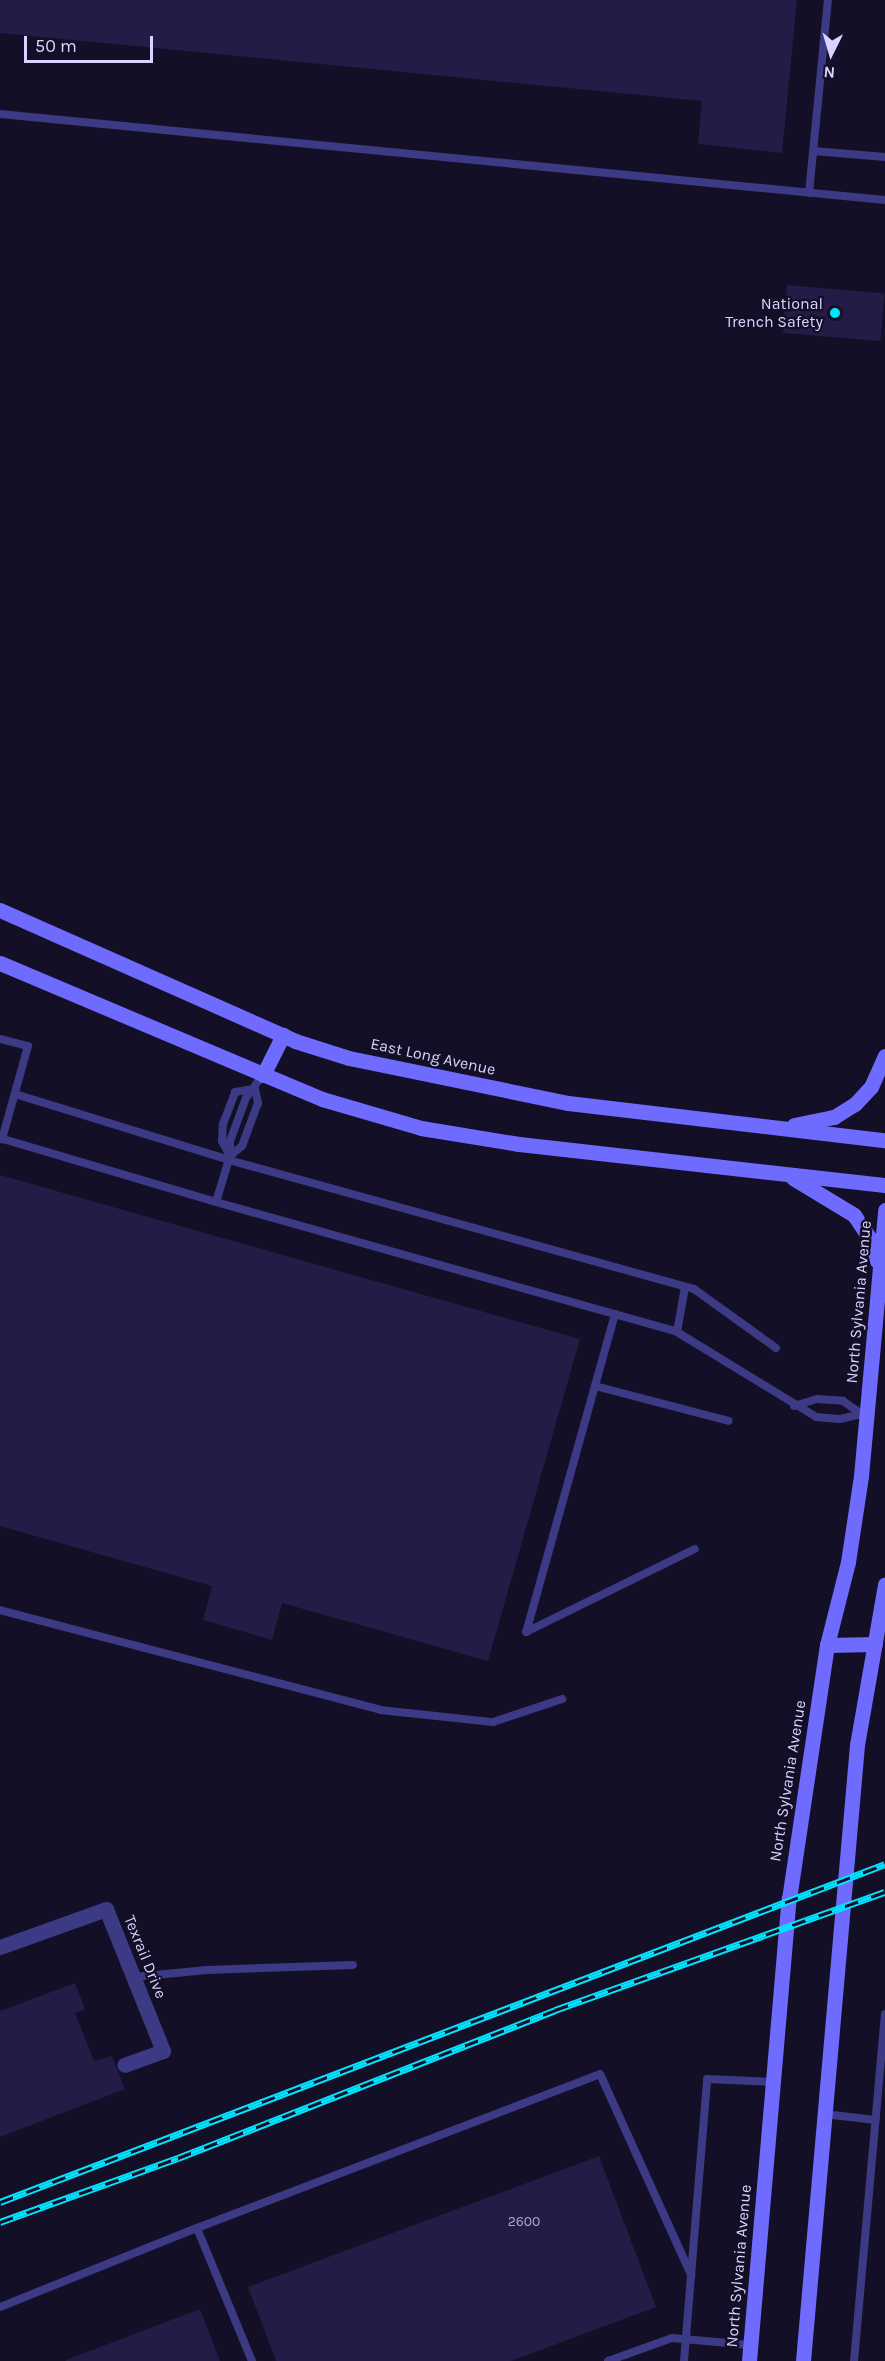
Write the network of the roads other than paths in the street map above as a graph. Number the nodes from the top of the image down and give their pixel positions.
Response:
1 (828, 0) edge
2 (0, 114) edge
3 (813, 151) junction
4 (885, 157) edge
5 (809, 193) junction
6 (885, 200) edge
7 (0, 910) edge
8 (0, 963) edge
9 (283, 1035) junction
10 (0, 1039) edge
11 (885, 1056) edge
12 (263, 1075) junction
13 (255, 1089) junction
14 (15, 1094) junction
15 (762, 1128) junction
16 (1, 1138) edge
17 (885, 1140) edge
18 (229, 1158) junction
19 (788, 1175) junction
20 (885, 1185) edge
21 (216, 1202) junction
22 (885, 1210) edge
23 (880, 1273) junction
24 (685, 1287) junction
25 (615, 1314) junction
26 (677, 1332) junction
27 (776, 1347) dead end
28 (595, 1386) junction
29 (794, 1406) junction
30 (863, 1413) junction
31 (729, 1421) dead end
32 (695, 1549) dead end
33 (885, 1584) edge
34 (0, 1610) edge
35 (827, 1645) junction
36 (880, 1645) edge
37 (562, 1699) dead end
38 (0, 1947) edge
39 (353, 1965) dead end
40 (135, 1977) junction
41 (885, 2014) edge
42 (124, 2065) dead end
43 (773, 2082) junction
44 (824, 2114) junction
45 (876, 2120) junction
46 (197, 2228) junction
47 (692, 2275) junction
48 (0, 2307) edge
49 (686, 2339) junction
50 (750, 2353) edge
51 (252, 2361) edge
52 (608, 2361) edge
53 (684, 2361) edge
54 (803, 2361) edge
55 (854, 2361) edge

1 - 3 lane
2 - 5 lane
3 - 4 lane
3 - 5 lane
5 - 6 lane
7 - 9 main road, East Long Avenue
8 - 12 main road
9 - 12 main road
9 - 15 main road, East Long Avenue
10 - 14 lane
11 - 15 main road
12 - 13 lane
12 - 19 main road
13 - 18 lane
13 - 18 lane
14 - 16 lane
14 - 18 lane
15 - 17 main road, East Long Avenue
16 - 21 lane
18 - 21 lane
18 - 24 lane
19 - 20 main road
19 - 23 main road
21 - 25 lane
22 - 23 main road, North Sylvania Avenue
23 - 30 main road, North Sylvania Avenue
24 - 26 lane
24 - 27 lane
25 - 26 lane
25 - 28 lane
26 - 29 lane
28 - 31 lane
28 - 32 lane
29 - 30 lane
29 - 30 lane
30 - 35 main road, North Sylvania Avenue
33 - 36 main road
34 - 37 lane
35 - 36 main road
35 - 43 main road, North Sylvania Avenue
36 - 44 main road
38 - 40 street, Texrail Drive
39 - 40 lane
40 - 42 street, Texrail Drive
41 - 45 lane
43 - 47 lane
43 - 50 main road, North Sylvania Avenue
44 - 45 lane
44 - 54 main road
45 - 55 lane
46 - 47 lane
46 - 48 lane
46 - 51 lane
47 - 49 lane
49 - 50 lane
49 - 52 lane
49 - 53 lane

